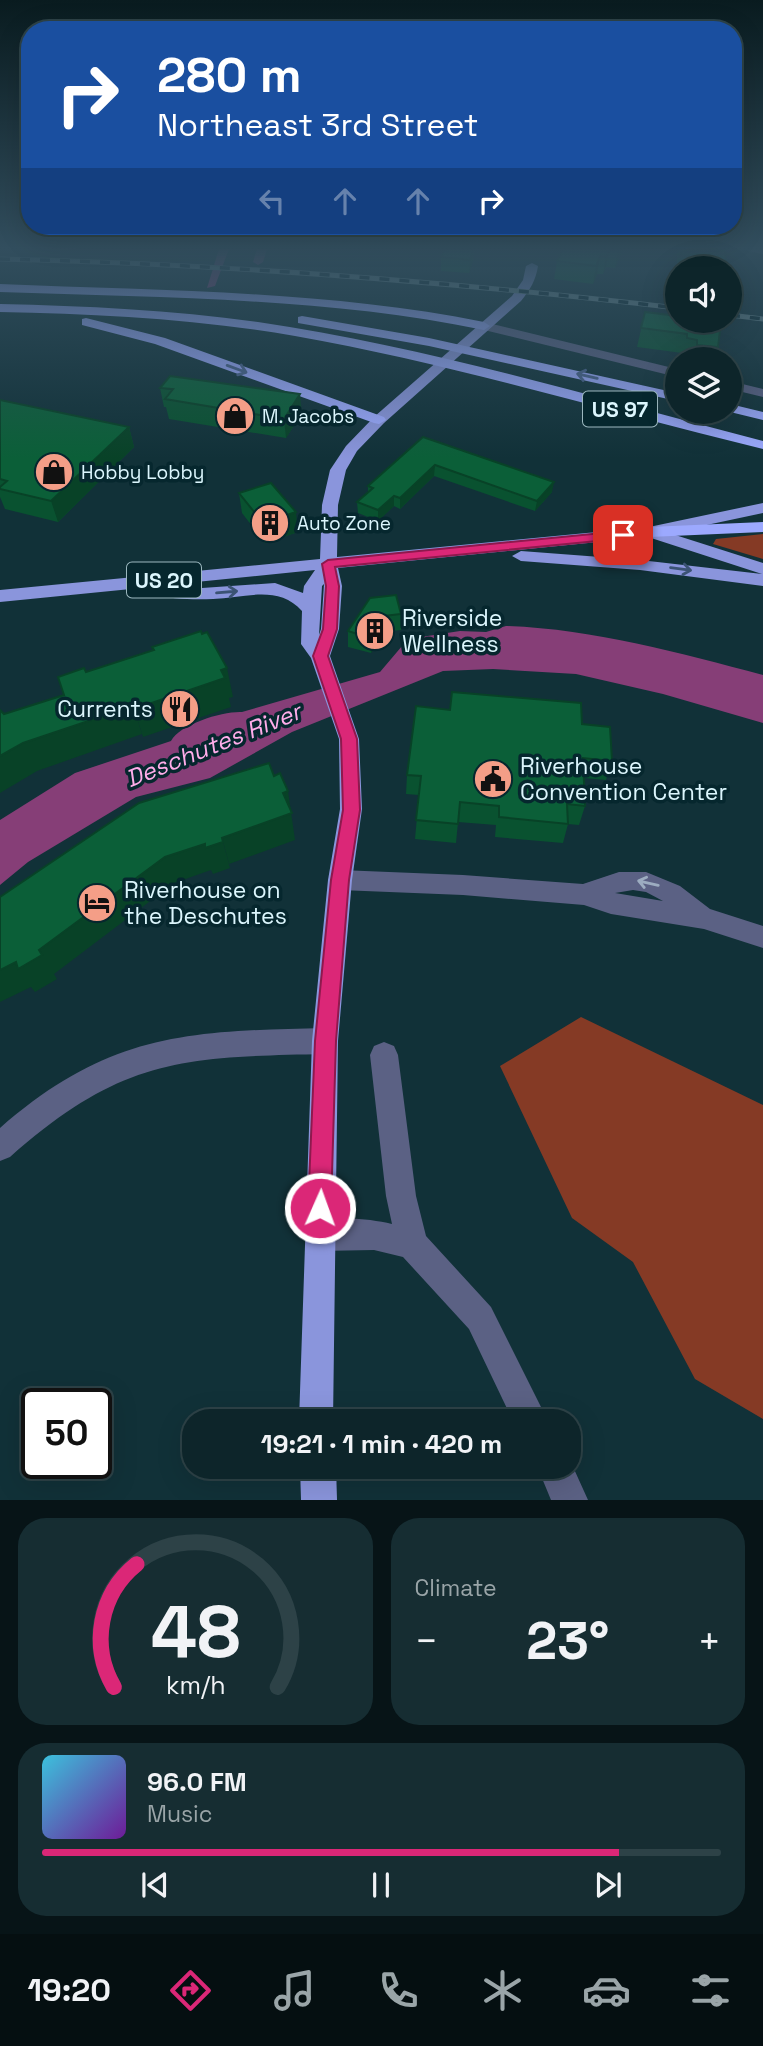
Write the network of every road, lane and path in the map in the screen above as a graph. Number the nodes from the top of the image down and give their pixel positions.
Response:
1 (69, 319) edge
2 (194, 319) edge
3 (287, 319) edge
4 (446, 319) edge
5 (491, 319) edge
6 (484, 326) junction
7 (422, 349) junction
8 (485, 364) junction
9 (665, 370) edge
10 (742, 388) edge
11 (763, 393) edge
12 (665, 395) edge
13 (742, 411) edge
14 (763, 416) edge
15 (379, 420) junction
16 (763, 434) edge
17 (763, 445) edge
18 (763, 508) edge
19 (763, 527) edge
20 (649, 532) junction
21 (466, 552) junction
22 (328, 564) junction
23 (763, 569) edge
24 (763, 580) edge
25 (111, 586) junction
26 (0, 596) edge
27 (311, 610) junction
28 (320, 656) junction
29 (340, 880) junction
30 (763, 937) edge
31 (325, 1041) junction
32 (384, 1055) dead end
33 (0, 1147) edge
34 (319, 1236) junction
35 (412, 1244) junction
36 (316, 1409) edge
37 (525, 1409) edge
38 (318, 1479) edge
39 (560, 1479) edge
40 (319, 1500) edge
41 (570, 1500) edge

1 -> 15 highway
2 - 7 highway, US 97
3 - 7 highway
4 - 6 highway
5 - 6 main road
6 - 9 street
6 - 15 main road
7 - 8 highway, US 97
7 - 8 highway
12 -> 8 highway
8 - 16 highway, US 97
8 - 17 highway, US 97
10 - 11 street
13 - 14 highway
15 - 22 main road
18 - 20 main road, US 20
19 - 20 highway
20 - 21 main road, US 20
20 - 23 main road
21 - 22 main road, US 20
21 -> 24 main road
22 - 25 main road, US 20
22 - 27 main road
22 - 28 main road
25 - 26 main road, US 20
25 -> 27 main road
27 - 28 main road
28 - 29 main road
29 - 30 street
29 - 31 main road
31 - 33 street
31 - 34 main road
32 - 35 street
34 - 35 street
34 - 36 main road
35 - 37 street
38 - 40 main road
39 - 41 street

